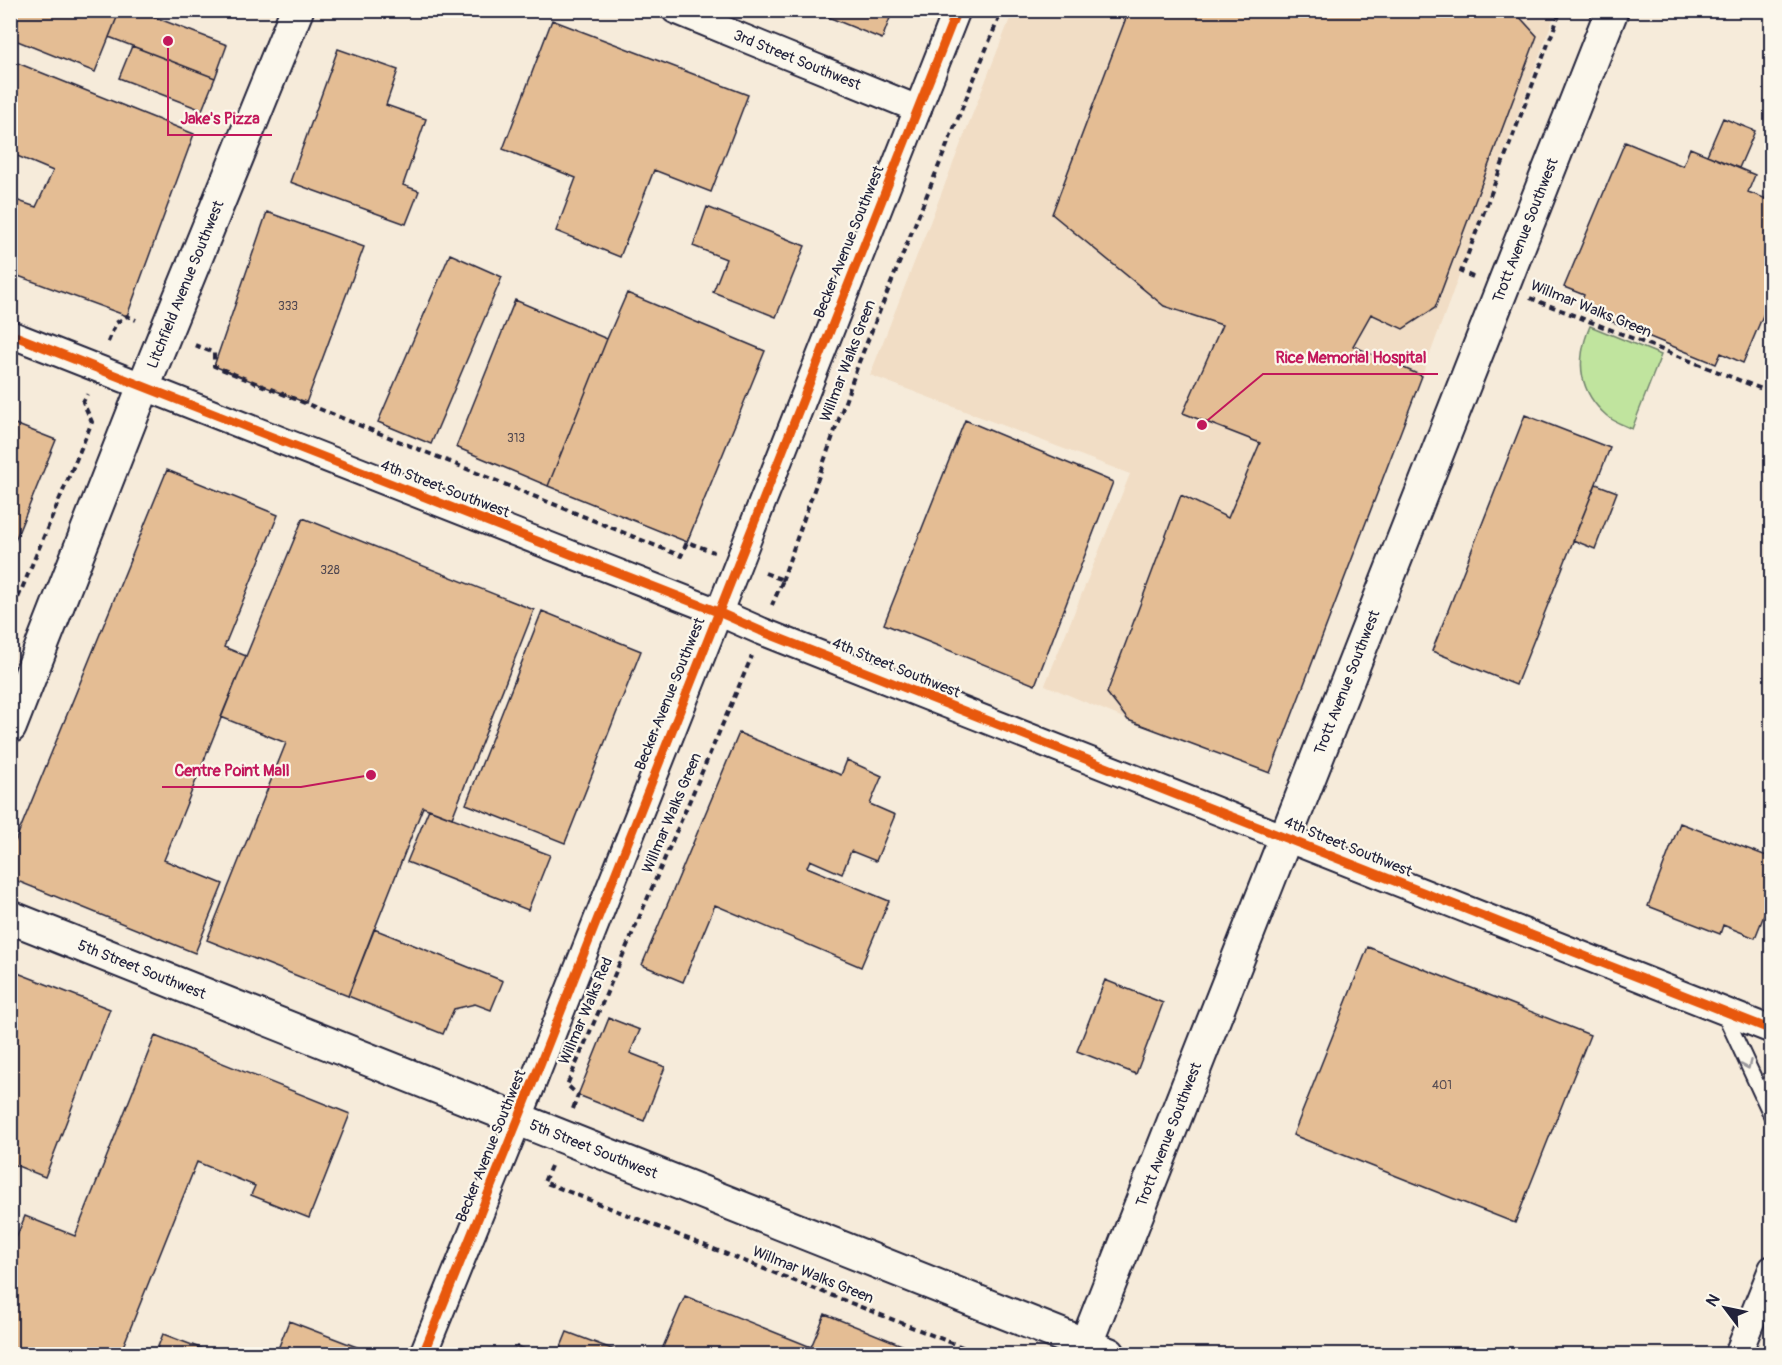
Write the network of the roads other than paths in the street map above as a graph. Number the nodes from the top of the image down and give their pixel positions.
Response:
1 (297, 10) edge
2 (675, 10) edge
3 (957, 10) edge
4 (1612, 10) edge
5 (918, 109) junction
6 (10, 334) edge
7 (143, 388) junction
8 (718, 612) junction
9 (10, 727) edge
10 (1286, 838) junction
11 (10, 917) edge
12 (1723, 1011) junction
13 (1772, 1030) edge
14 (1772, 1117) edge
15 (518, 1120) junction
16 (1772, 1269) edge
17 (1092, 1351) edge
18 (423, 1354) edge
19 (1738, 1354) edge

1 - 7 street, Litchfield Avenue Southwest
2 - 5 street, 3rd Street Southwest
3 - 5 street, Becker Avenue Southwest
4 - 10 street, Trott Avenue Southwest
5 - 8 street, Becker Avenue Southwest
6 - 7 street, 4th Street Southwest
7 - 8 street, 4th Street Southwest
7 - 9 street, Litchfield Avenue Southwest
8 - 10 street, 4th Street Southwest
8 - 15 street, Becker Avenue Southwest
10 - 12 street, 4th Street Southwest
10 - 17 street, Trott Avenue Southwest
11 - 15 street, 5th Street Southwest
12 - 13 street, 4th Street Southwest
12 -> 14 lane
15 - 17 street, 5th Street Southwest
15 - 18 street, Becker Avenue Southwest
16 - 19 street

